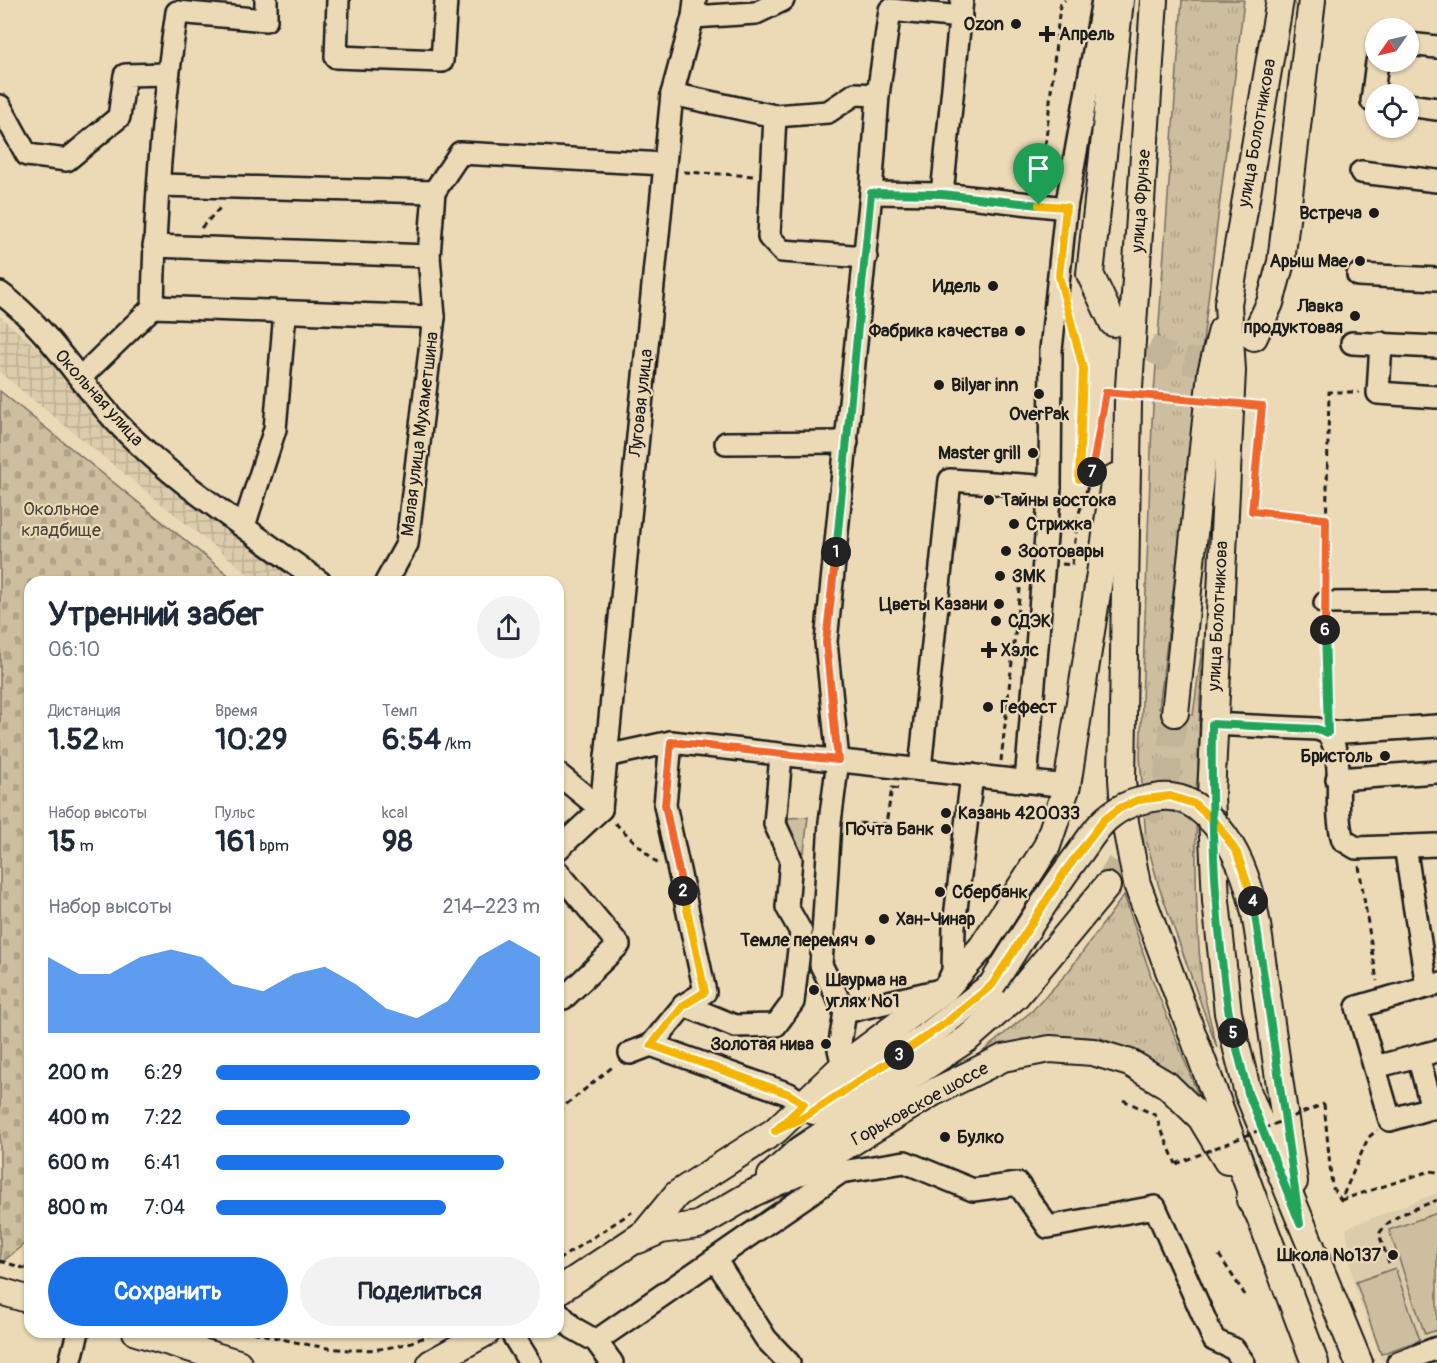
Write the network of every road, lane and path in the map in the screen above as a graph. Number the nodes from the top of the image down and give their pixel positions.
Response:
1 (266, 0) edge
2 (331, 0) edge
3 (338, 0) edge
4 (446, 0) edge
5 (783, 0) edge
6 (1065, 0) edge
7 (1103, 0) edge
8 (1120, 0) edge
9 (1154, 0) edge
10 (1280, 0) edge
11 (1312, 0) edge
12 (888, 5) edge
13 (176, 6) edge
14 (694, 9) edge
15 (962, 9) edge
16 (1419, 45) edge
17 (1437, 47) edge
18 (168, 74) junction
19 (672, 94) junction
20 (878, 95) junction
21 (0, 106) edge
22 (1419, 107) edge
23 (1437, 109) edge
24 (775, 116) junction
25 (664, 167) junction
26 (1361, 172) dead end
27 (772, 176) junction
28 (1437, 181) edge
29 (159, 185) junction
30 (239, 187) junction
31 (434, 192) junction
32 (871, 193) junction
33 (942, 194) junction
34 (1039, 205) junction
35 (1066, 207) junction
36 (154, 246) junction
37 (183, 247) junction
38 (429, 256) junction
39 (866, 257) junction
40 (1358, 275) dead end
41 (1437, 279) edge
42 (0, 293) edge
43 (1228, 304) junction
44 (153, 308) junction
45 (285, 312) junction
46 (434, 317) junction
47 (1071, 322) dead end
48 (1113, 323) tunnel mouth
49 (1254, 337) dead end
50 (1352, 343) dead end
51 (1381, 343) junction
52 (1437, 347) edge
53 (81, 377) junction
54 (1378, 393) junction
55 (1437, 397) edge
56 (1117, 398) junction
57 (847, 442) junction
58 (726, 443) dead end
59 (1093, 471) junction
60 (1050, 488) junction
61 (1326, 519) junction
62 (244, 526) junction
63 (1060, 564) dead end
64 (1022, 570) dead end
65 (312, 576) edge
66 (389, 576) edge
67 (1437, 602) edge
68 (1325, 603) junction
69 (1175, 713) tunnel mouth
70 (1212, 724) junction
71 (1437, 726) edge
72 (1328, 733) junction
73 (671, 742) junction
74 (781, 754) junction
75 (606, 756) junction
76 (838, 760) junction
77 (920, 769) junction
78 (1437, 772) edge
79 (972, 775) junction
80 (999, 778) junction
81 (1337, 778) junction
82 (564, 779) edge
83 (1026, 782) junction
84 (1067, 786) junction
85 (903, 789) dead end
86 (601, 809) junction
87 (830, 822) junction
88 (564, 843) edge
89 (1437, 845) edge
90 (1405, 846) junction
91 (1356, 848) junction
92 (564, 879) edge
93 (1107, 886) tunnel mouth
94 (682, 888) junction
95 (1432, 985) edge
96 (945, 989) junction
97 (564, 998) dead end
98 (1380, 1001) junction
99 (684, 1005) junction
100 (845, 1012) junction
101 (651, 1045) junction
102 (630, 1053) joint
103 (1427, 1053) edge
104 (843, 1066) junction
105 (1375, 1067) junction
106 (1123, 1100) dead end
107 (804, 1104) junction
108 (564, 1106) edge
109 (1435, 1107) edge
110 (1390, 1120) junction
111 (775, 1131) junction
112 (1437, 1172) edge
113 (753, 1193) junction
114 (1341, 1200) junction
115 (1437, 1200) edge
116 (1259, 1214) junction
117 (1300, 1224) junction
118 (630, 1244) junction
119 (1219, 1255) dead end
120 (715, 1259) junction
121 (0, 1261) edge
122 (1389, 1263) dead end
123 (24, 1268) edge
124 (564, 1287) edge
125 (0, 1290) edge
126 (1245, 1294) dead end
127 (24, 1298) edge
128 (564, 1319) edge
129 (76, 1338) edge
130 (160, 1338) edge
131 (279, 1338) edge
132 (426, 1338) edge
133 (476, 1338) edge
134 (515, 1338) edge
135 (596, 1341) junction
136 (1437, 1348) edge
137 (70, 1363) edge
138 (238, 1363) edge
139 (431, 1363) edge
140 (530, 1363) edge
141 (612, 1363) edge
142 (789, 1363) edge
143 (1244, 1363) edge
144 (1315, 1363) edge
145 (1359, 1363) edge
146 (1398, 1363) edge

1 - 13 street
2 - 3 street
3 - 4 street
5 - 14 street
6 - 34 path
7 - 35 street
8 - 48 main road
9 - 56 main road, улица Фрунзе
10 - 43 main road, улица Болотникова
11 - 49 main road
12 - 15 street
12 - 20 street
13 - 18 street
14 - 19 street, Луговая улица
15 - 33 street
16 - 17 street
18 - 21 street
18 - 29 street
19 - 24 street
19 - 25 street, Луговая улица
20 - 24 street
20 - 32 street
22 - 23 street
24 - 27 street
25 - 27 path
25 - 31 street
25 - 75 street, Луговая улица
26 - 28 street
27 - 39 street
29 - 30 street
29 - 36 street
30 - 31 street
30 - 37 path
31 - 38 street, Малая улица Мухаметшина
32 - 33 street
32 - 39 street
33 - 34 street
34 - 35 street
35 - 60 street
36 - 37 street
36 - 44 street
37 - 38 street
38 - 46 street, Малая улица Мухаметшина
39 - 57 street
40 - 41 street
42 - 53 street, Окольная улица
43 - 69 main road
43 - 70 main road, улица Болотникова
44 - 45 street
44 - 53 street
45 - 46 street
45 - 62 street
46 - 66 street, Малая улица Мухаметшина
47 - 59 path
50 - 51 street
51 - 52 street
51 - 54 street
53 - 62 street, Окольная улица
54 - 55 street
54 - 61 path
56 - 59 path
56 - 61 path, bridge
56 - 84 main road
56 - 116 main road
57 - 58 street
57 - 76 street
59 - 63 path
60 - 77 street
60 - 83 street
61 - 68 path
62 - 65 street, Окольная улица
64 - 80 path
67 - 68 street
68 - 72 path
70 - 72 street
70 - 117 main road, улица Болотникова
71 - 72 street
72 - 81 street
73 - 74 street
73 - 75 street
73 - 94 street
74 - 76 street
74 - 99 street
75 - 86 street, Луговая улица
76 - 77 street
76 - 87 street
77 - 79 street
78 - 81 street
79 - 80 street
79 - 96 street
80 - 83 street
81 - 91 street
82 - 86 street
83 - 84 street
84 - 96 main road
85 - 87 path
86 - 88 street
86 - 94 path
87 - 100 street
89 - 90 street
90 - 91 street
90 - 95 street
91 - 98 path
92 - 97 street
93 - 113 main road
94 - 99 street
95 - 98 street
96 - 100 street
96 - 104 main road
98 - 105 street
99 - 101 street
100 - 104 street
101 - 102 street
101 - 107 street
102 - 108 path
103 - 105 street
103 - 109 street
104 - 107 main road
105 - 110 street
106 - 114 path, bridge
107 - 111 main road
109 - 110 street
110 - 114 path
111 - 117 main road, bridge
111 - 118 main road
112 - 114 path
113 - 116 main road, Горьковское шоссе
113 - 118 main road
115 - 122 path
116 - 144 main road, Горьковское шоссе
117 - 145 main road
118 - 124 main road
119 - 126 path
120 - 135 street
120 - 142 street
120 - 143 street
121 - 123 path
125 - 127 main road
128 - 135 street
129 - 137 street
130 - 138 main road
131 - 132 path
133 - 139 main road
134 - 140 street
135 - 141 street
136 - 146 street

